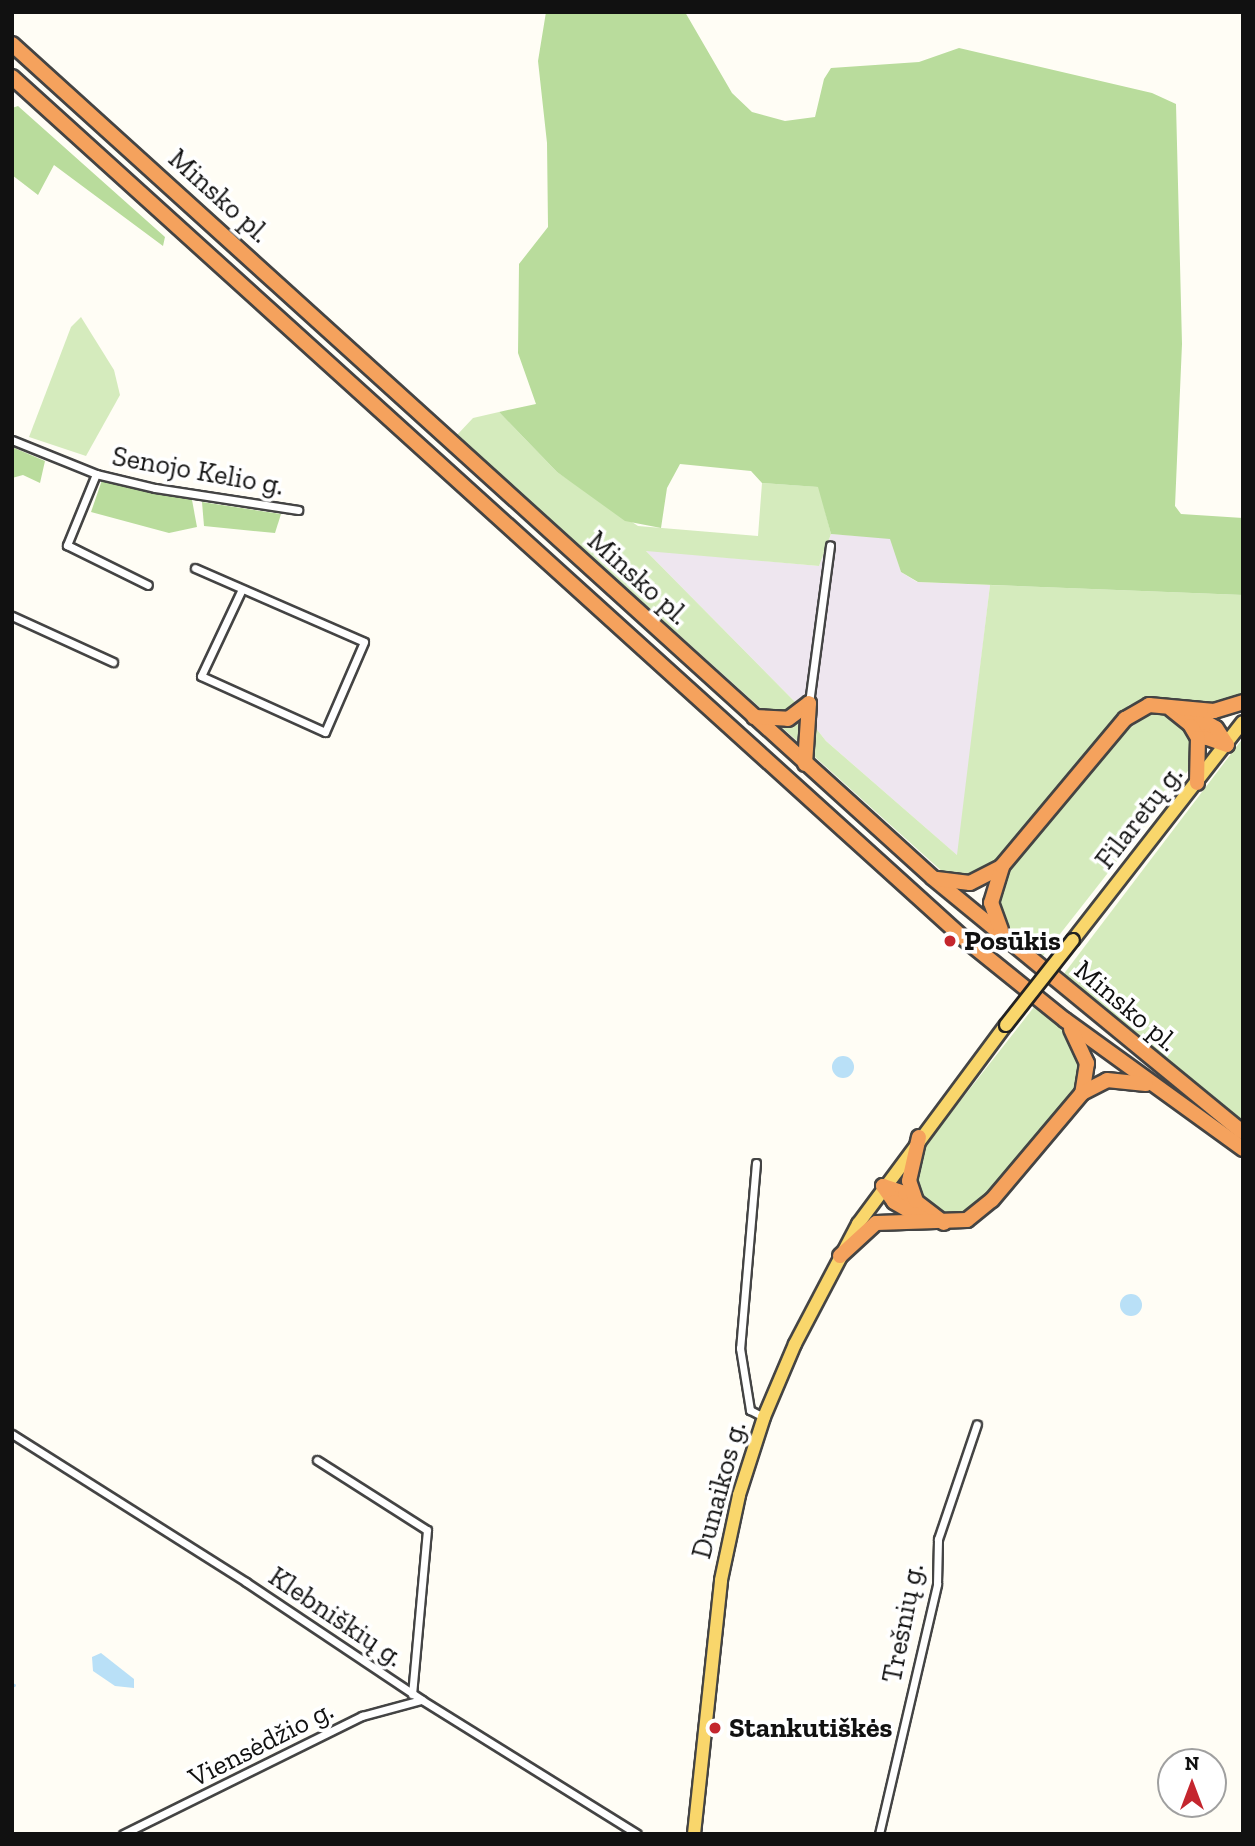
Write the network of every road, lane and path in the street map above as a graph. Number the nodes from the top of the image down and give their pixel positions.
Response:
1 (12, 44) edge
2 (12, 77) edge
3 (12, 440) edge
4 (96, 474) junction
5 (298, 510) dead end
6 (830, 545) dead end
7 (195, 568) dead end
8 (148, 584) dead end
9 (242, 589) junction
10 (12, 616) edge
11 (113, 662) dead end
12 (1243, 702) edge
13 (809, 703) junction
14 (1167, 706) junction
15 (1185, 709) junction
16 (752, 716) junction
17 (1243, 722) edge
18 (1191, 724) junction
19 (1227, 745) junction
20 (805, 764) junction
21 (1197, 783) junction
22 (1002, 866) junction
23 (933, 878) junction
24 (1006, 939) junction
25 (1065, 1020) junction
26 (1154, 1086) junction
27 (1082, 1093) junction
28 (1243, 1133) edge
29 (919, 1137) junction
30 (1243, 1149) edge
31 (756, 1163) dead end
32 (883, 1186) junction
33 (916, 1202) junction
34 (938, 1223) junction
35 (840, 1256) junction
36 (764, 1418) junction
37 (977, 1424) dead end
38 (12, 1434) edge
39 (317, 1460) dead end
40 (412, 1694) junction
41 (422, 1700) junction
42 (123, 1834) edge
43 (637, 1834) edge
44 (695, 1834) edge
45 (879, 1834) edge

1 - 16 highway, Minsko pl.
2 - 25 highway, Minsko pl.
3 - 4 street, Senojo Kelio g.
4 - 5 street, Senojo Kelio g.
4 - 8 street
6 - 13 street
7 - 9 street
9 - 9 street
10 - 11 street
12 - 15 highway
13 - 16 highway
13 - 20 highway
14 - 15 highway
14 - 18 highway
14 - 22 highway
15 - 19 highway
16 - 20 highway, Minsko pl.
17 - 19 main road, Filaretų g.
18 - 19 highway
18 - 21 highway
19 - 21 main road, Filaretų g.
20 - 23 highway, Minsko pl.
21 - 29 main road, Filaretų g., bridge
22 - 23 highway
22 - 24 highway
23 - 24 highway, Minsko pl.
24 - 28 highway, Minsko pl.
25 - 26 highway, Minsko pl.
25 - 27 highway
26 - 27 highway
26 - 30 highway, Minsko pl.
27 - 34 highway
29 - 32 main road, Dunaikos g.
29 - 33 highway
31 - 36 street
32 - 33 highway
32 - 34 highway
32 - 35 main road, Dunaikos g.
33 - 34 highway
34 - 35 highway
35 - 36 main road, Dunaikos g.
36 - 44 main road, Dunaikos g.
37 - 45 street, Trešnių g.
38 - 40 street, Klebniškių g.
39 - 40 street
40 - 41 street, Klebniškių g.
41 - 42 street, Viensėdžio g.
41 - 43 street, Klebniškių g.

